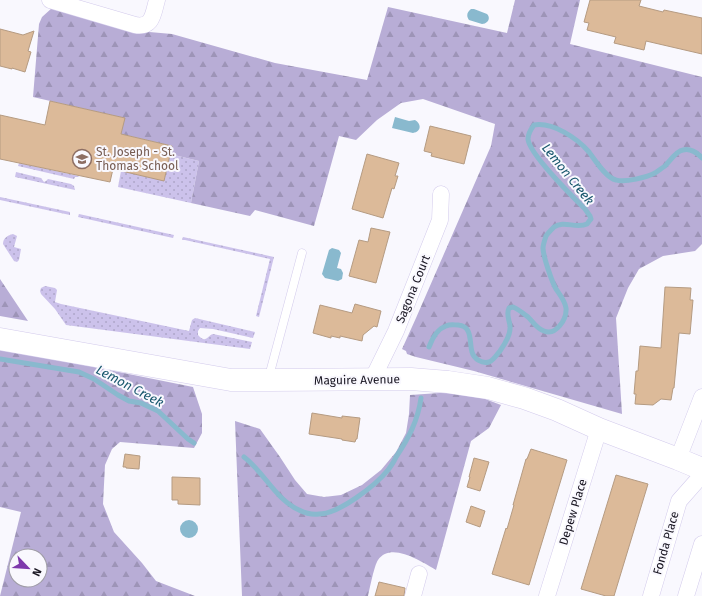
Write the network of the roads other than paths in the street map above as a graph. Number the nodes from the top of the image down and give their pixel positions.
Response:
1 (50, 0) edge
2 (157, 0) edge
3 (441, 194) dead end
4 (302, 253) dead end
5 (0, 338) edge
6 (268, 380) junction
7 (372, 380) junction
8 (702, 397) edge
9 (599, 429) junction
10 (678, 459) junction
11 (702, 469) edge
12 (702, 475) edge
13 (702, 544) edge
14 (419, 574) dead end
15 (413, 596) edge
16 (547, 596) edge
17 (651, 596) edge
18 (686, 596) edge

1 - 2 street
3 - 7 street, Sagona Court
4 - 6 lane
5 - 6 street, Maguire Avenue
6 - 7 street, Maguire Avenue
7 - 9 street, Maguire Avenue
8 - 10 street
9 - 10 street, Maguire Avenue
9 - 16 street, Depew Place
10 - 11 street, Maguire Avenue
12 - 17 street, Fonda Place
13 - 18 street
14 - 15 street

